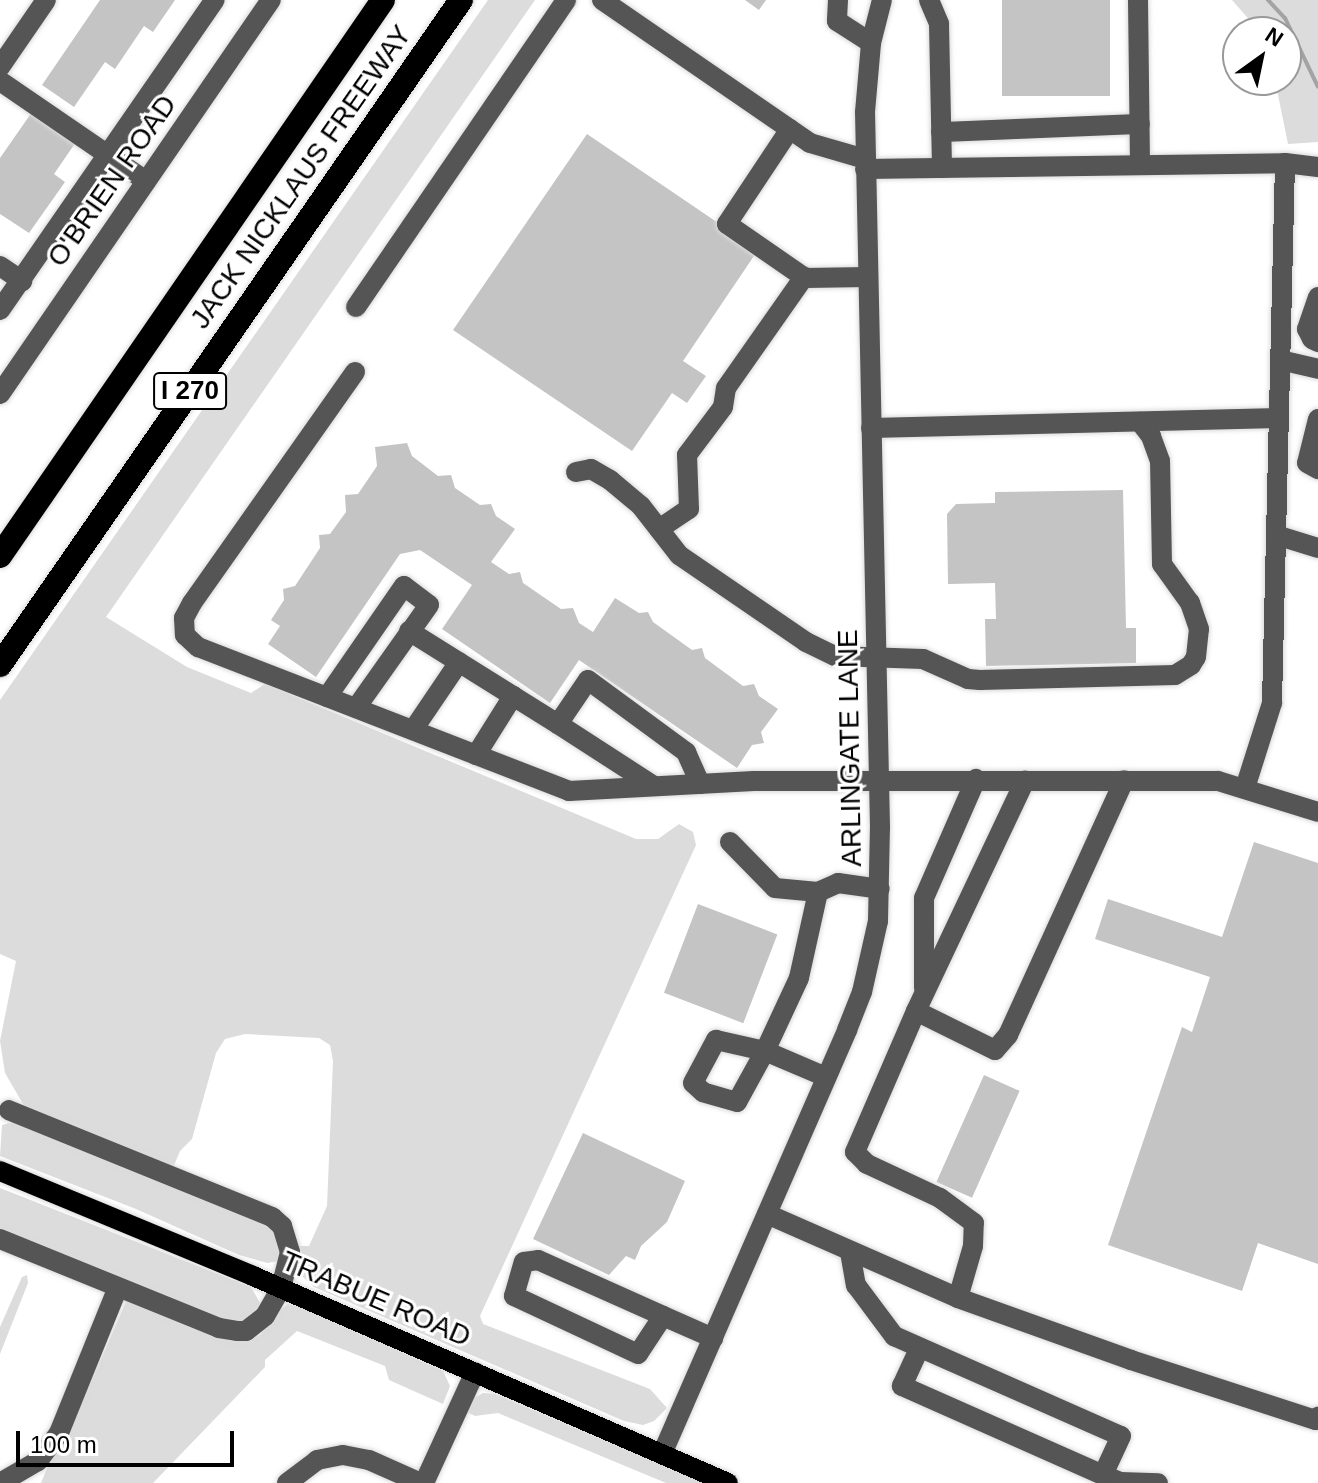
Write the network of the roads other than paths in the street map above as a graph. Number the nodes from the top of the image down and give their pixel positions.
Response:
1 (46, 0) edge
2 (215, 0) edge
3 (271, 0) edge
4 (383, 0) edge
5 (461, 0) edge
6 (566, 0) edge
7 (602, 0) edge
8 (838, 0) edge
9 (882, 0) edge
10 (929, 0) edge
11 (1138, 0) edge
12 (871, 43) junction
13 (0, 67) edge
14 (0, 81) edge
15 (1140, 124) junction
16 (790, 129) junction
17 (941, 132) junction
18 (108, 155) junction
19 (1285, 163) junction
20 (865, 164) junction
21 (1140, 165) junction
22 (1318, 167) edge
23 (942, 168) junction
24 (146, 181) junction
25 (0, 266) edge
26 (804, 277) junction
27 (868, 277) junction
28 (22, 281) junction
29 (1318, 297) edge
30 (356, 307) dead end
31 (0, 310) edge
32 (1318, 342) edge
33 (1280, 360) junction
34 (8, 362) edge
35 (1318, 369) edge
36 (355, 372) dead end
37 (0, 394) edge
38 (1279, 418) junction
39 (1318, 419) edge
40 (1140, 422) junction
41 (871, 428) junction
42 (1318, 469) edge
43 (576, 472) dead end
44 (659, 529) junction
45 (1276, 535) junction
46 (1318, 548) edge
47 (0, 556) edge
48 (409, 631) junction
49 (876, 660) junction
50 (459, 662) junction
51 (0, 665) edge
52 (513, 696) junction
53 (327, 697) junction
54 (356, 708) junction
55 (558, 724) junction
56 (413, 730) junction
57 (476, 755) junction
58 (976, 779) junction
59 (1025, 780) junction
60 (1124, 780) junction
61 (879, 781) junction
62 (700, 784) junction
63 (654, 786) junction
64 (1245, 788) junction
65 (1318, 812) edge
66 (730, 842) dead end
67 (880, 889) junction
68 (818, 892) junction
69 (920, 1002) junction
70 (826, 1077) junction
71 (9, 1110) dead end
72 (0, 1171) edge
73 (767, 1214) junction
74 (0, 1239) edge
75 (850, 1252) junction
76 (118, 1287) junction
77 (281, 1288) junction
78 (958, 1298) junction
79 (663, 1316) junction
80 (713, 1338) junction
81 (919, 1349) junction
82 (475, 1372) junction
83 (1318, 1417) edge
84 (662, 1454) junction
85 (1103, 1475) junction
86 (0, 1483) edge
87 (287, 1483) edge
88 (422, 1483) edge
89 (728, 1483) edge
90 (1158, 1483) edge

1 - 13 street
2 - 18 street
3 - 24 street, O'BRIEN ROAD
4 - 47 highway, JACK NICKLAUS FREEWAY / I 270
5 - 51 highway, JACK NICKLAUS FREEWAY / I 270
6 - 30 street
7 - 16 street
8 - 12 street
9 - 12 street, ARLINGATE LANE
10 - 17 street
11 - 15 street
12 - 20 street, ARLINGATE LANE
14 - 18 street
15 - 17 street
15 - 21 street
16 - 20 street
16 - 26 street
17 - 23 street
18 - 24 street
18 - 28 street
19 - 21 street
19 - 22 street
19 - 33 street
20 - 23 street
20 - 27 street, ARLINGATE LANE
21 - 23 street
24 - 34 street, O'BRIEN ROAD
25 - 28 street
26 - 27 street
26 - 44 street
27 - 41 street, ARLINGATE LANE
28 - 31 street
29 - 32 street
33 - 35 street
33 - 38 street
34 - 37 street, O'BRIEN ROAD
36 - 53 street
38 - 40 street
38 - 45 street
39 - 42 street
40 - 41 street
40 - 49 street
41 - 49 street, ARLINGATE LANE
43 - 44 street
44 - 49 street
45 - 46 street
45 - 64 street
48 - 50 street
48 - 53 street
48 - 54 street
49 - 61 street, ARLINGATE LANE
50 - 52 street
50 - 56 street
52 - 55 street
52 - 57 street
53 - 54 street
54 - 56 street
55 - 62 street
55 - 63 street
56 - 57 street
57 - 63 street
58 - 59 street
58 - 61 street
58 - 69 street
59 - 60 street
59 - 69 street
60 - 64 street
60 - 69 street
61 - 62 street
61 - 67 street, ARLINGATE LANE
62 - 63 street
64 - 65 street
66 - 68 street
67 - 68 street
67 - 70 street, ARLINGATE LANE
68 - 70 street
69 - 78 street
70 - 73 street, ARLINGATE LANE
71 - 77 street
72 - 77 main road, TRABUE ROAD
73 - 75 street
73 - 80 street, ARLINGATE LANE
74 - 76 street
75 - 78 street
75 - 81 street
76 - 77 street
76 - 86 street
77 - 82 main road, TRABUE ROAD
78 - 83 street
79 - 79 street
79 - 80 street
80 - 84 street, ARLINGATE LANE
81 - 85 street
81 - 85 street
82 - 84 main road, TRABUE ROAD
82 - 88 street
84 - 89 main road, TRABUE ROAD
85 - 90 street
87 - 88 street

